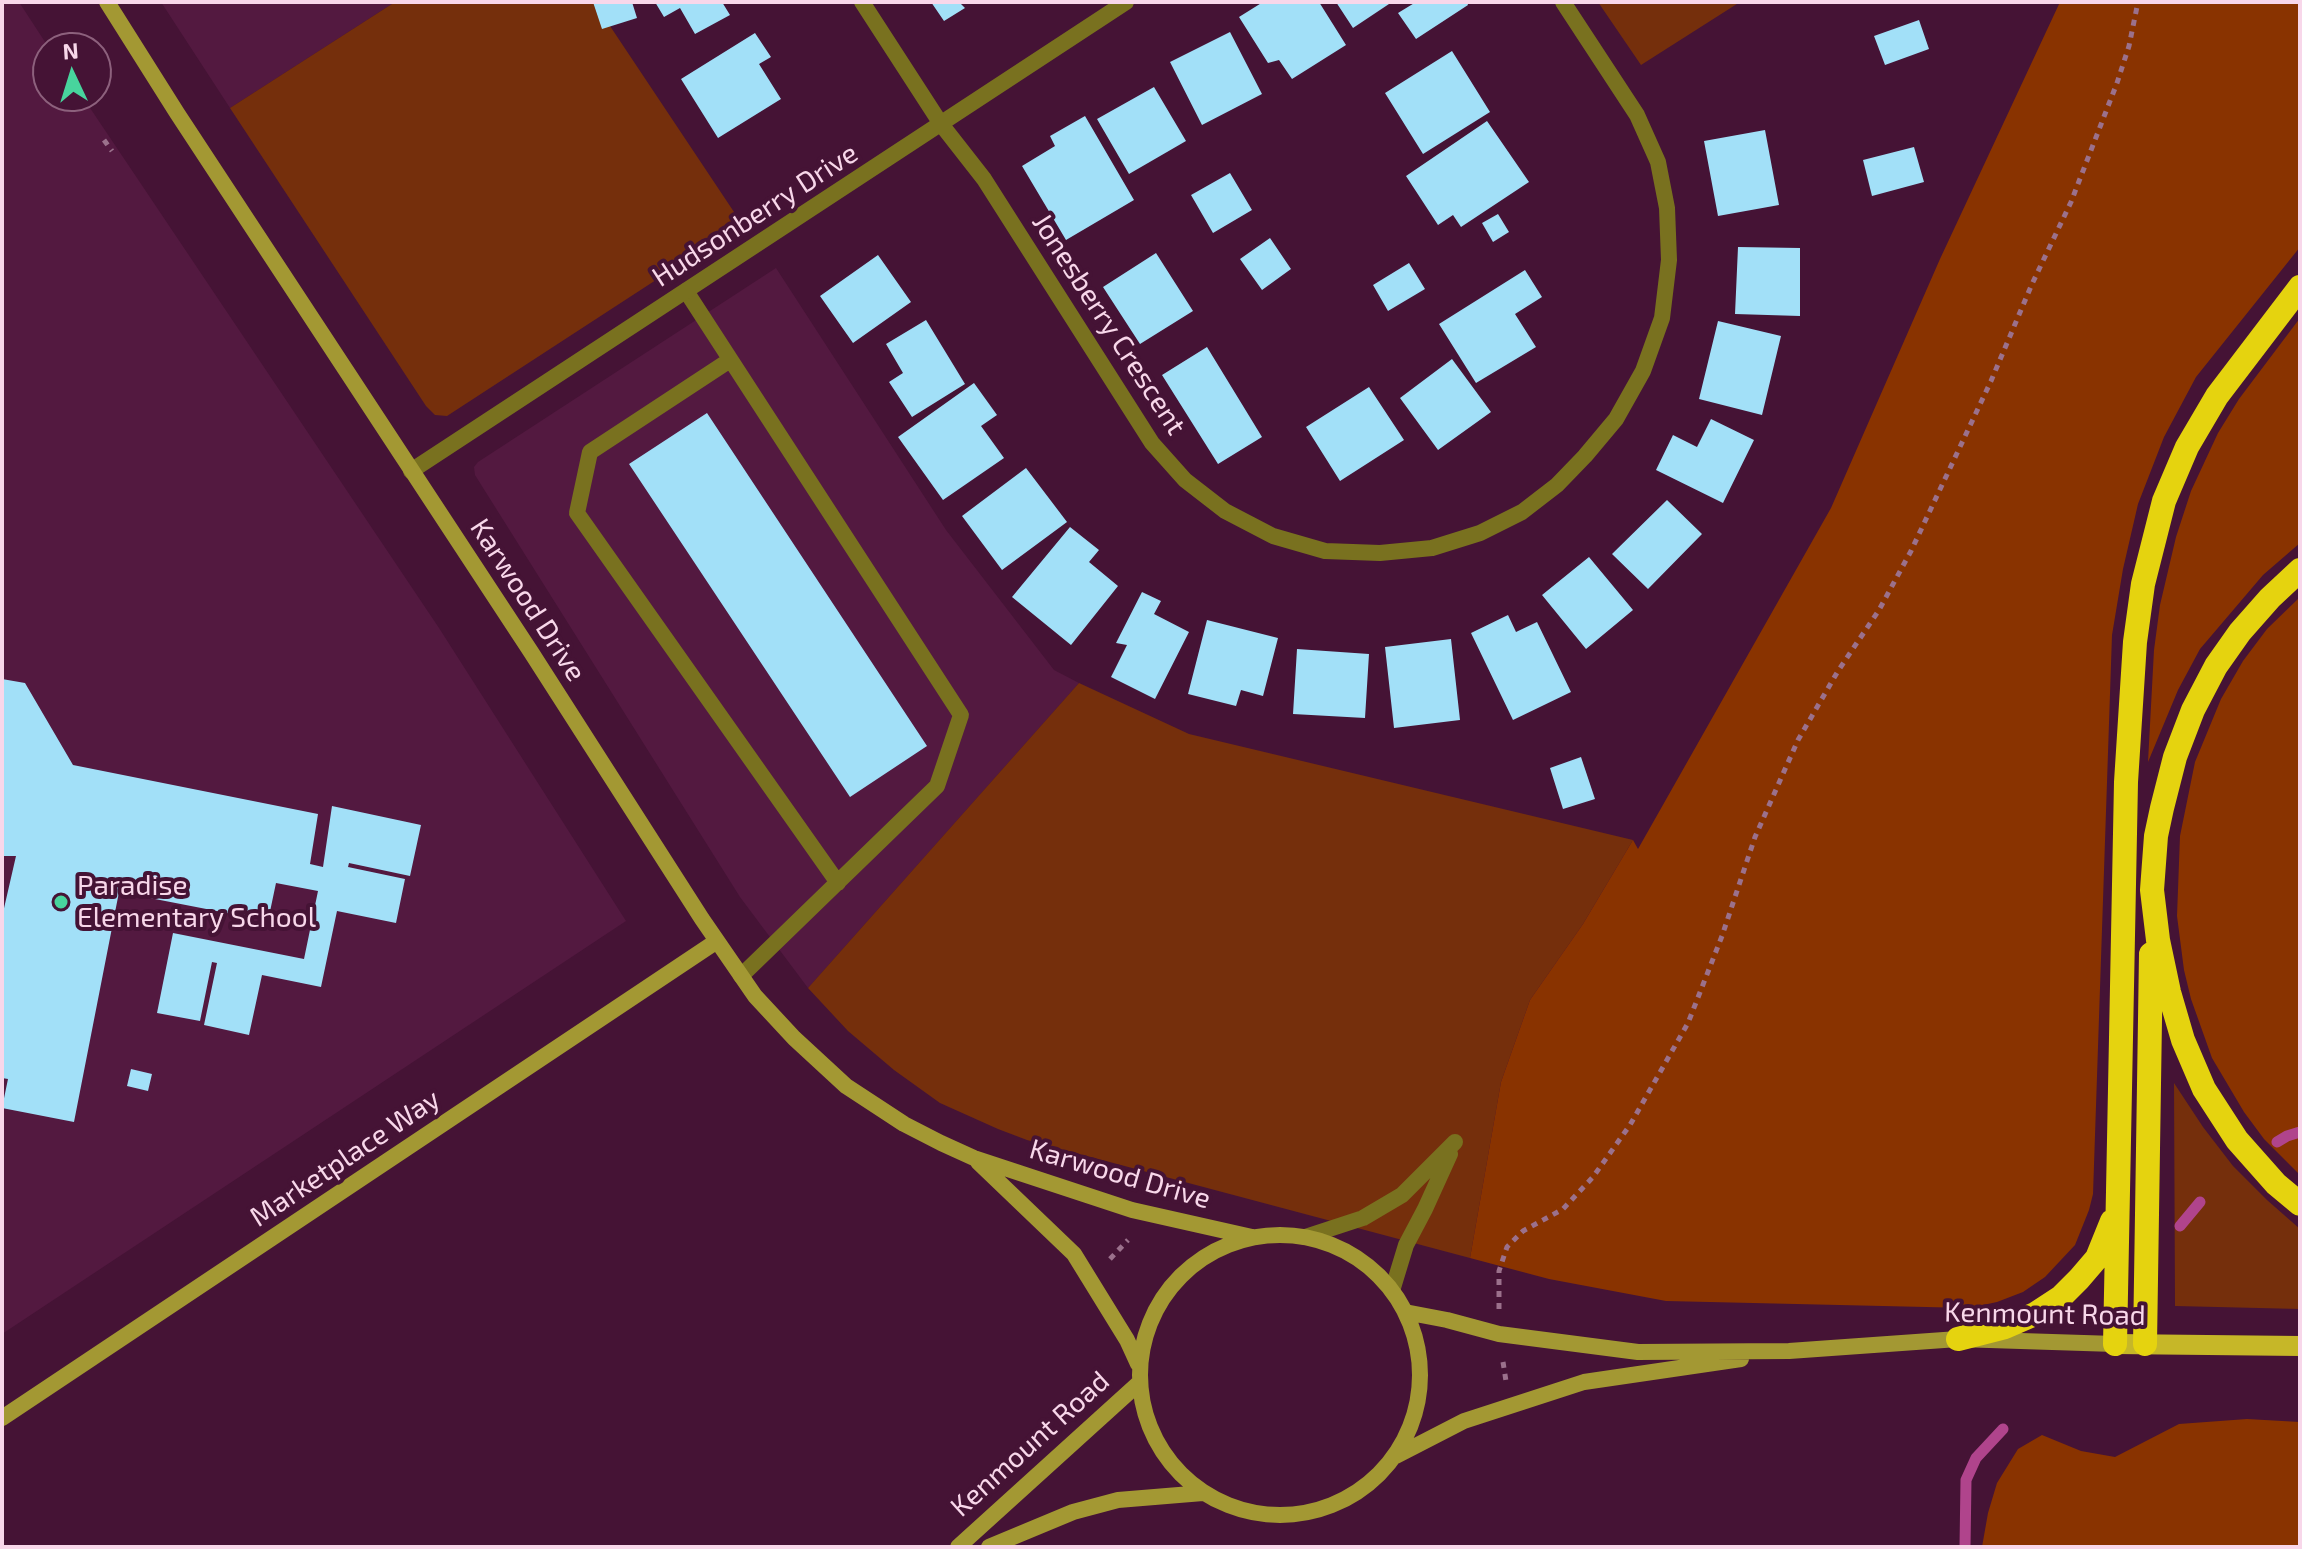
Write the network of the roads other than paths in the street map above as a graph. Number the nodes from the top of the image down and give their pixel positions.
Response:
1 (107, 2) edge
2 (862, 2) edge
3 (1126, 2) edge
4 (1563, 2) edge
5 (941, 124) junction
6 (2300, 287) edge
7 (686, 291) junction
8 (730, 360) junction
9 (411, 471) junction
10 (2300, 570) edge
11 (838, 883) junction
12 (2152, 890) junction
13 (717, 941) junction
14 (741, 976) junction
15 (974, 1158) junction
16 (2119, 1196) junction
17 (2300, 1204) edge
18 (1252, 1237) junction
19 (1305, 1237) junction
20 (1392, 1291) junction
21 (1405, 1312) junction
22 (1958, 1339) junction
23 (2115, 1344) junction
24 (2145, 1344) junction
25 (2300, 1346) edge
26 (1789, 1351) junction
27 (1139, 1375) junction
28 (2, 1418) edge
29 (1396, 1456) junction
30 (1203, 1493) junction
31 (958, 1547) edge
32 (989, 1547) edge

1 - 9 main road, Karwood Drive
2 - 5 street, Jonesberry Crescent
3 - 5 street, Hudsonberry Drive
4 - 5 street, Jonesberry Crescent
5 - 7 street, Hudsonberry Drive
6 - 16 highway
7 - 8 street
7 - 9 street, Hudsonberry Drive
8 - 11 street
8 - 11 street
9 - 13 main road, Karwood Drive
10 - 12 highway
11 - 14 street
12 - 17 highway
12 - 24 highway
13 - 14 main road, Karwood Drive
13 - 28 main road, Marketplace Way
14 - 15 main road, Karwood Drive
15 - 18 main road, Karwood Drive
15 - 27 main road, Karwood Drive
16 - 22 highway
16 - 23 highway
18 - 19 main road
18 - 27 main road
19 - 20 main road
19 - 20 street
20 - 21 main road
21 - 26 main road, Kenmount Road
21 - 29 main road
22 - 23 main road, Kenmount Road
22 - 26 main road, Kenmount Road
23 - 24 main road, Kenmount Road
24 - 25 main road, Kenmount Road
26 - 29 main road, Kenmount Road
27 - 30 main road
27 - 31 main road, Kenmount Road
29 - 30 main road
30 - 32 main road, Kenmount Road

